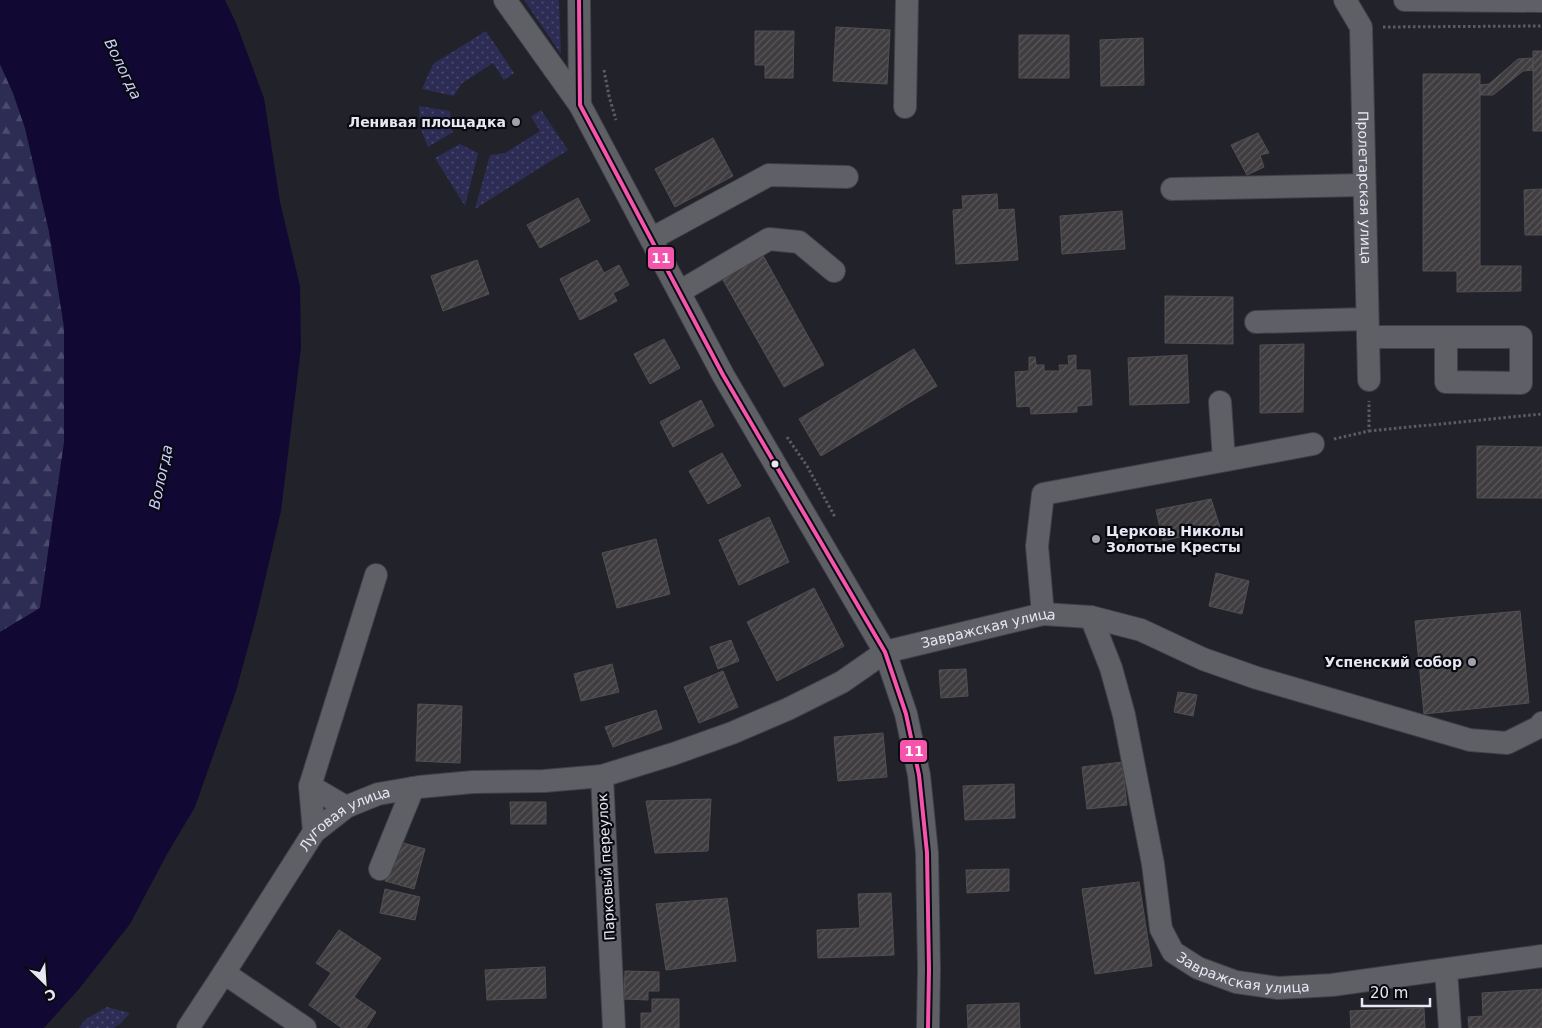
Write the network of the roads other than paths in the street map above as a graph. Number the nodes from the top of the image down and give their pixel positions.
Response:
1 (505, 0) edge
2 (579, 0) edge
3 (907, 0) edge
4 (1345, 0) edge
5 (1405, 0) edge
6 (1542, 2) edge
7 (580, 105) junction
8 (905, 107) dead end
9 (847, 177) dead end
10 (1364, 185) junction
11 (1172, 190) dead end
12 (651, 239) junction
13 (834, 271) dead end
14 (679, 292) junction
15 (1256, 322) dead end
16 (1368, 328) junction
17 (1446, 338) dead end
18 (1368, 380) road end
19 (1220, 402) dead end
20 (1313, 444) road end
21 (1224, 460) junction
22 (376, 575) dead end
23 (1043, 614) junction
24 (1091, 617) junction
25 (885, 652) junction
26 (1542, 723) edge
27 (602, 776) junction
28 (310, 786) junction
29 (413, 788) junction
30 (346, 808) junction
31 (314, 832) junction
32 (380, 869) dead end
33 (1542, 956) edge
34 (1446, 970) junction
35 (224, 973) junction
36 (188, 1028) edge
37 (305, 1028) edge
38 (614, 1028) edge
39 (928, 1028) edge
40 (1450, 1028) edge

1 - 7 street
2 - 7 street
3 - 8 street
4 - 10 street, Пролетарская улица
5 - 6 street
7 - 12 street
9 - 12 street
10 - 11 street
10 - 16 street, Пролетарская улица
12 - 14 street
13 - 14 street
14 - 25 street
15 - 16 street
16 - 17 street
16 - 18 street, Пролетарская улица
19 - 21 street
20 - 21 street
21 - 23 street
22 - 28 street
23 - 24 street, Завражская улица
23 - 25 street, Завражская улица
24 - 26 street, Завражская улица
24 - 34 street, Завражская улица
25 - 27 street, Парковый переулок
25 - 39 street
27 - 29 street, Луговая улица
27 - 38 street, Парковый переулок
28 - 30 street
28 - 31 street
29 - 30 street, Луговая улица
29 - 32 street
30 - 31 street, Луговая улица
31 - 35 street, Луговая улица
33 - 34 street, Завражская улица
34 - 40 street
35 - 36 street, Луговая улица
35 - 37 street

